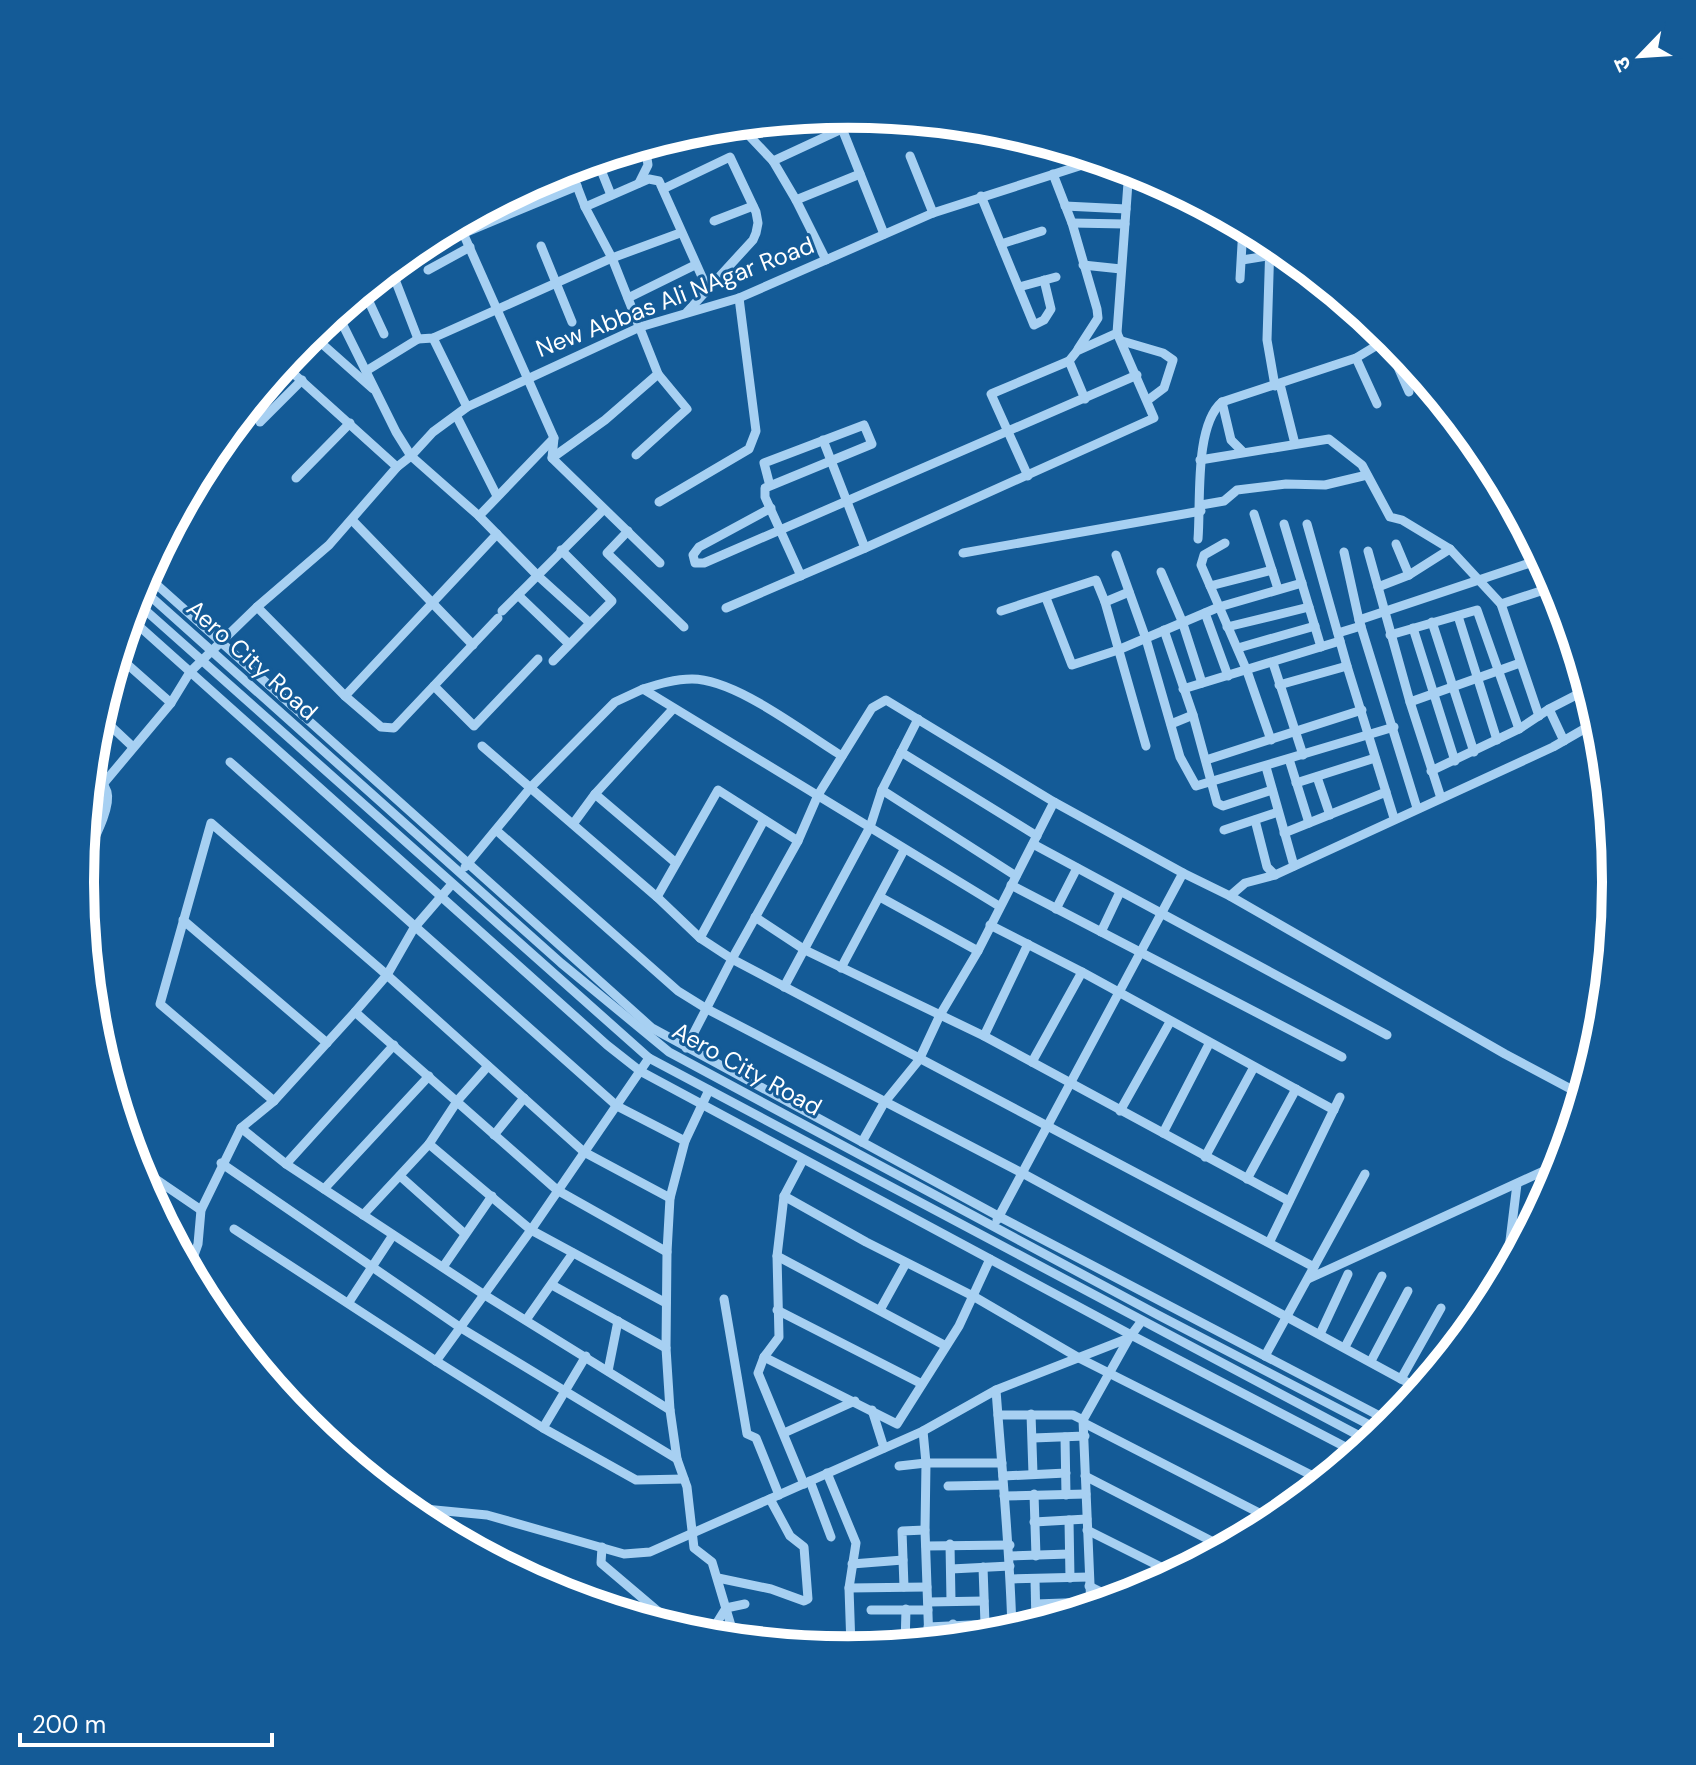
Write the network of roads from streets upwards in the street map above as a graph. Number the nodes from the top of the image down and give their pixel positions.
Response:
1 (842, 129) joint
2 (748, 135) edge
3 (647, 156) edge
4 (910, 156) dead end
5 (773, 161) junction
6 (1080, 166) edge
7 (601, 171) edge
8 (860, 174) junction
9 (1053, 174) junction
10 (575, 180) edge
11 (639, 183) junction
12 (1128, 183) edge
13 (577, 186) junction
14 (663, 189) junction
15 (611, 195) junction
16 (981, 196) junction
17 (796, 200) junction
18 (753, 206) junction
19 (1065, 206) junction
20 (585, 207) junction
21 (1126, 209) junction
22 (502, 213) edge
23 (933, 213) junction
24 (714, 221) dead end
25 (1072, 223) junction
26 (1125, 224) junction
27 (1042, 231) dead end
28 (680, 233) junction
29 (464, 234) edge
30 (884, 234) junction
31 (1243, 241) edge
32 (1001, 244) junction
33 (541, 246) dead end
34 (470, 247) junction
35 (1268, 256) edge
36 (612, 258) junction
37 (1271, 259) edge
38 (826, 260) junction
39 (1242, 260) junction
40 (695, 265) junction
41 (1083, 265) junction
42 (1121, 269) junction
43 (428, 270) dead end
44 (1056, 277) dead end
45 (1240, 279) dead end
46 (395, 280) edge
47 (1044, 280) junction
48 (556, 283) junction
49 (1019, 287) junction
50 (707, 288) junction
51 (628, 298) junction
52 (739, 298) junction
53 (369, 301) edge
54 (498, 309) junction
55 (687, 312) junction
56 (572, 322) dead end
57 (342, 324) edge
58 (640, 327) junction
59 (384, 334) dead end
60 (1120, 337) junction
61 (433, 338) junction
62 (418, 339) junction
63 (321, 343) edge
64 (1377, 345) edge
65 (1077, 351) junction
66 (1356, 358) junction
67 (1069, 361) junction
68 (1400, 369) edge
69 (366, 371) junction
70 (293, 372) edge
71 (658, 374) junction
72 (1137, 375) junction
73 (526, 378) junction
74 (302, 380) junction
75 (1278, 385) junction
76 (1409, 392) dead end
77 (379, 394) junction
78 (1085, 399) junction
79 (1148, 400) junction
80 (1222, 402) junction
81 (1377, 404) dead end
82 (467, 407) junction
83 (457, 417) junction
84 (260, 422) dead end
85 (350, 423) junction
86 (1008, 432) junction
87 (554, 438) junction
88 (823, 440) junction
89 (1295, 444) junction
90 (1243, 452) junction
91 (636, 455) dead end
92 (411, 456) junction
93 (552, 458) junction
94 (1200, 460) junction
95 (831, 461) junction
96 (397, 467) junction
97 (1367, 475) junction
98 (1028, 476) junction
99 (296, 478) dead end
100 (770, 486) junction
101 (497, 496) junction
102 (659, 502) dead end
103 (845, 502) junction
104 (771, 508) junction
105 (1201, 508) junction
106 (603, 510) junction
107 (1254, 514) dead end
108 (479, 516) junction
109 (352, 520) junction
110 (1284, 524) dead end
111 (1307, 524) dead end
112 (781, 530) junction
113 (628, 531) junction
114 (497, 534) junction
115 (1198, 539) dead end
116 (1225, 543) dead end
117 (1396, 544) dead end
118 (865, 548) junction
119 (1450, 549) junction
120 (561, 550) junction
121 (1368, 551) dead end
122 (1344, 552) dead end
123 (963, 553) dead end
124 (1116, 555) dead end
125 (660, 563) dead end
126 (1530, 563) edge
127 (1272, 570) junction
128 (1161, 572) dead end
129 (537, 575) junction
130 (1409, 575) junction
131 (801, 576) junction
132 (1480, 579) junction
133 (1302, 583) junction
134 (156, 584) edge
135 (1210, 586) junction
136 (1378, 587) junction
137 (1278, 589) junction
138 (1543, 590) edge
139 (1129, 592) junction
140 (518, 595) junction
141 (150, 596) edge
142 (1046, 598) junction
143 (1105, 602) junction
144 (433, 604) junction
145 (1501, 604) junction
146 (257, 607) junction
147 (1219, 607) junction
148 (1309, 607) junction
149 (726, 608) dead end
150 (145, 610) edge
151 (1001, 611) dead end
152 (1385, 612) junction
153 (1205, 613) junction
154 (1458, 616) junction
155 (1182, 621) junction
156 (1432, 622) junction
157 (590, 623) junction
158 (1360, 623) junction
159 (139, 626) edge
160 (1315, 626) junction
161 (684, 627) dead end
162 (1227, 627) junction
163 (1413, 628) junction
164 (1164, 630) junction
165 (1390, 635) junction
166 (1339, 637) junction
167 (1146, 639) junction
168 (222, 641) junction
169 (569, 644) junction
170 (473, 645) junction
171 (1321, 647) junction
172 (1238, 648) junction
173 (1118, 650) junction
174 (211, 651) junction
175 (538, 659) dead end
176 (201, 661) junction
177 (553, 661) dead end
178 (1273, 663) junction
179 (1520, 663) junction
180 (127, 664) edge
181 (1347, 666) junction
182 (1498, 670) junction
183 (1247, 671) junction
184 (190, 672) junction
185 (1228, 676) junction
186 (1477, 679) junction
187 (1202, 683) junction
188 (1279, 685) junction
189 (434, 686) junction
190 (1454, 687) junction
191 (643, 689) junction
192 (1183, 689) junction
193 (1434, 694) junction
194 (1578, 694) edge
195 (345, 696) junction
196 (1410, 702) junction
197 (171, 703) junction
198 (673, 709) junction
199 (1549, 709) junction
200 (1362, 710) junction
201 (1193, 715) junction
202 (1539, 716) junction
203 (918, 719) junction
204 (1171, 724) junction
205 (110, 726) edge
206 (1394, 727) junction
207 (1586, 728) edge
208 (1519, 729) junction
209 (1294, 732) junction
210 (1369, 735) junction
211 (1271, 740) junction
212 (1497, 740) junction
213 (1564, 741) junction
214 (482, 746) dead end
215 (1146, 746) dead end
216 (133, 747) junction
217 (901, 752) junction
218 (1474, 752) junction
219 (1303, 755) junction
220 (842, 756) junction
221 (1375, 758) junction
222 (1289, 759) junction
223 (1206, 760) junction
224 (1455, 761) junction
225 (230, 762) dead end
226 (1266, 767) junction
227 (1431, 771) junction
228 (1317, 777) junction
229 (101, 781) edge
230 (103, 783) junction
231 (1212, 783) junction
232 (1296, 783) junction
233 (100, 787) edge
234 (531, 787) junction
235 (882, 790) junction
236 (1272, 790) junction
237 (1386, 792) junction
238 (595, 794) junction
239 (818, 795) junction
240 (1441, 798) junction
241 (1054, 802) junction
242 (1417, 808) junction
243 (1278, 812) junction
244 (1330, 815) junction
245 (1394, 818) junction
246 (764, 820) junction
247 (1255, 820) junction
248 (1309, 823) junction
249 (573, 824) junction
250 (870, 827) junction
251 (96, 830) edge
252 (496, 830) junction
253 (1224, 830) dead end
254 (1284, 833) junction
255 (1035, 840) junction
256 (798, 841) junction
257 (904, 850) junction
258 (676, 863) junction
259 (467, 864) junction
260 (1294, 866) junction
261 (1077, 868) junction
262 (460, 872) junction
263 (1183, 873) junction
264 (1275, 875) junction
265 (1013, 880) junction
266 (452, 884) junction
267 (1120, 892) junction
268 (1230, 896) junction
269 (441, 897) junction
270 (657, 897) junction
271 (880, 897) junction
272 (999, 906) junction
273 (1056, 909) junction
274 (1162, 913) junction
275 (755, 917) junction
276 (183, 920) junction
277 (990, 925) junction
278 (414, 928) junction
279 (1101, 932) junction
280 (700, 938) junction
281 (1028, 944) junction
282 (805, 950) junction
283 (978, 951) junction
284 (1140, 952) junction
285 (732, 959) junction
286 (841, 968) junction
287 (1082, 972) junction
288 (387, 975) junction
289 (784, 987) junction
290 (1119, 993) junction
291 (707, 1009) junction
292 (355, 1012) junction
293 (940, 1015) junction
294 (1170, 1022) junction
295 (1387, 1035) dead end
296 (984, 1036) junction
297 (327, 1043) junction
298 (1209, 1044) junction
299 (394, 1045) junction
300 (686, 1048) junction
301 (1342, 1057) dead end
302 (649, 1058) junction
303 (919, 1060) junction
304 (1032, 1062) junction
305 (488, 1066) junction
306 (1254, 1067) junction
307 (640, 1071) junction
308 (429, 1076) junction
309 (1070, 1083) junction
310 (1296, 1089) junction
311 (709, 1090) junction
312 (1572, 1090) edge
313 (1340, 1097) dead end
314 (524, 1098) junction
315 (458, 1100) junction
316 (274, 1101) junction
317 (884, 1103) junction
318 (702, 1105) junction
319 (617, 1106) junction
320 (1334, 1110) junction
321 (1120, 1111) junction
322 (241, 1128) junction
323 (1047, 1128) junction
324 (1163, 1133) junction
325 (494, 1135) junction
326 (685, 1141) junction
327 (862, 1142) junction
328 (429, 1144) junction
329 (584, 1152) junction
330 (855, 1152) junction
331 (1205, 1157) junction
332 (803, 1160) junction
333 (221, 1163) junction
334 (286, 1164) junction
335 (847, 1164) junction
336 (1545, 1171) edge
337 (1024, 1174) junction
338 (1365, 1174) dead end
339 (400, 1176) junction
340 (154, 1178) edge
341 (1247, 1179) junction
342 (1517, 1184) junction
343 (324, 1189) junction
344 (557, 1190) junction
345 (492, 1196) junction
346 (784, 1196) junction
347 (670, 1198) junction
348 (1289, 1201) junction
349 (201, 1210) junction
350 (363, 1215) junction
351 (1000, 1217) junction
352 (992, 1226) junction
353 (234, 1229) dead end
354 (531, 1230) junction
355 (465, 1234) junction
356 (393, 1235) junction
357 (1270, 1241) junction
358 (1510, 1243) edge
359 (667, 1252) junction
360 (573, 1253) junction
361 (194, 1256) edge
362 (777, 1256) junction
363 (990, 1259) junction
364 (906, 1263) junction
365 (443, 1267) junction
366 (1314, 1267) junction
367 (372, 1268) junction
368 (1348, 1274) dead end
369 (1382, 1276) dead end
370 (1308, 1279) junction
371 (552, 1285) junction
372 (1408, 1291) dead end
373 (483, 1294) junction
374 (973, 1296) junction
375 (724, 1299) dead end
376 (349, 1302) junction
377 (666, 1303) junction
378 (1441, 1308) dead end
379 (777, 1310) junction
380 (880, 1310) junction
381 (1286, 1316) junction
382 (526, 1320) junction
383 (618, 1321) junction
384 (1141, 1322) junction
385 (461, 1328) junction
386 (1320, 1334) junction
387 (1131, 1337) junction
388 (946, 1346) junction
389 (1345, 1347) junction
390 (666, 1348) junction
391 (586, 1356) junction
392 (1265, 1356) junction
393 (764, 1357) junction
394 (1079, 1358) junction
395 (436, 1361) junction
396 (1371, 1361) junction
397 (608, 1371) junction
398 (1111, 1373) junction
399 (1401, 1379) junction
400 (922, 1384) junction
401 (1411, 1384) edge
402 (996, 1390) junction
403 (566, 1391) junction
404 (855, 1401) junction
405 (670, 1410) junction
406 (872, 1410) junction
407 (1031, 1414) junction
408 (998, 1415) junction
409 (1381, 1416) edge
410 (1083, 1422) junction
411 (1371, 1425) edge
412 (543, 1428) junction
413 (923, 1431) junction
414 (784, 1433) junction
415 (1085, 1436) junction
416 (1359, 1436) edge
417 (1065, 1437) junction
418 (1033, 1438) junction
419 (884, 1448) junction
420 (1347, 1448) edge
421 (677, 1459) junction
422 (926, 1463) junction
423 (1002, 1463) junction
424 (899, 1466) dead end
425 (827, 1473) junction
426 (1066, 1473) junction
427 (1033, 1474) junction
428 (1311, 1475) joint
429 (1085, 1476) junction
430 (684, 1479) junction
431 (1309, 1479) edge
432 (807, 1482) junction
433 (948, 1486) dead end
434 (1003, 1486) junction
435 (1034, 1494) junction
436 (1086, 1494) junction
437 (1066, 1495) junction
438 (775, 1497) junction
439 (430, 1509) edge
440 (1260, 1513) edge
441 (1087, 1519) junction
442 (1069, 1520) junction
443 (1034, 1522) junction
444 (925, 1530) junction
445 (1087, 1530) junction
446 (692, 1535) junction
447 (831, 1537) dead end
448 (1212, 1542) edge
449 (950, 1544) junction
450 (926, 1546) junction
451 (602, 1547) junction
452 (1069, 1554) junction
453 (1010, 1556) junction
454 (1036, 1556) junction
455 (903, 1560) junction
456 (852, 1564) junction
457 (983, 1567) junction
458 (1162, 1568) edge
459 (951, 1569) junction
460 (718, 1578) junction
461 (1070, 1578) junction
462 (1011, 1579) junction
463 (1035, 1579) junction
464 (1089, 1581) junction
465 (904, 1587) junction
466 (927, 1587) junction
467 (849, 1588) junction
468 (1104, 1591) edge
469 (1090, 1596) edge
470 (951, 1601) junction
471 (984, 1601) junction
472 (745, 1604) dead end
473 (1036, 1604) junction
474 (928, 1606) junction
475 (1056, 1607) edge
476 (726, 1608) junction
477 (906, 1609) junction
478 (871, 1610) dead end
479 (659, 1612) edge
480 (1036, 1613) edge
481 (1012, 1618) edge
482 (716, 1624) edge
483 (953, 1624) junction
484 (983, 1624) edge
485 (985, 1624) edge
486 (732, 1627) edge
487 (928, 1627) junction
488 (953, 1629) edge
489 (928, 1632) edge
490 (905, 1634) edge
491 (851, 1636) edge

1 - 5 street
1 - 8 street
2 - 5 street
3 - 11 street
4 - 23 street
5 - 17 street
6 - 9 street, New Abbas Ali NAgar Road
7 - 15 street
8 - 17 street
8 - 30 street
9 - 16 street, New Abbas Ali NAgar Road
9 - 19 street
10 - 13 street
11 - 14 street
11 - 15 street
12 - 21 street
13 - 20 street
13 - 22 street
14 - 18 street
14 - 28 street
15 - 20 street
16 - 23 street, New Abbas Ali NAgar Road
16 - 32 street
17 - 38 street
18 - 24 street
18 - 50 street
19 - 21 street
19 - 25 street
20 - 36 street
21 - 26 street
23 - 30 street, New Abbas Ali NAgar Road
25 - 26 street
25 - 41 street
26 - 42 street
27 - 32 street
28 - 36 street
28 - 40 street
29 - 34 street
30 - 38 street, New Abbas Ali NAgar Road
31 - 39 street
32 - 49 street
33 - 48 street
34 - 43 street
34 - 54 street
35 - 39 street
36 - 48 street
36 - 51 street
37 - 75 street
38 - 52 street, New Abbas Ali NAgar Road
39 - 45 street
40 - 50 street
40 - 51 street
41 - 42 street
41 - 65 street
42 - 60 street
44 - 47 street
46 - 62 street
47 - 49 street
47 - 49 street
48 - 54 street
48 - 56 street
50 - 55 street
51 - 58 street
52 - 55 street, New Abbas Ali NAgar Road
52 - 102 street
53 - 59 street
54 - 61 street
54 - 73 street
55 - 58 street, New Abbas Ali NAgar Road
57 - 69 street
58 - 71 street
58 - 73 street, New Abbas Ali NAgar Road
60 - 65 street
60 - 72 street
60 - 79 street
61 - 62 street
61 - 82 street
62 - 69 street
63 - 77 street
64 - 66 street
65 - 67 street
66 - 75 street
66 - 81 street
67 - 78 street
67 - 86 street
68 - 76 street
69 - 77 street
70 - 74 street
71 - 91 street
71 - 93 street
72 - 78 street
72 - 79 street
73 - 82 street, New Abbas Ali NAgar Road
73 - 87 street
74 - 84 street
74 - 85 street
75 - 80 street
75 - 89 street
77 - 92 street
78 - 86 street
79 - 98 street
80 - 90 street
80 - 94 street
82 - 83 street, New Abbas Ali NAgar Road
83 - 92 street, New Abbas Ali NAgar Road
83 - 101 street
85 - 96 street
85 - 99 street
86 - 98 street
86 - 103 street
87 - 93 street
87 - 101 street
88 - 95 street
88 - 95 street
88 - 100 street
89 - 90 street
89 - 97 street
90 - 94 street
92 - 96 street, New Abbas Ali NAgar Road
92 - 108 street
93 - 106 street
94 - 105 street
95 - 100 street
95 - 103 street
96 - 109 street, New Abbas Ali NAgar Road
97 - 105 street
97 - 119 street
98 - 118 street
100 - 104 street
101 - 108 street
103 - 112 street
103 - 118 street
104 - 112 street
104 - 112 street
105 - 115 street
105 - 123 street
106 - 113 street
106 - 120 street
107 - 127 street
108 - 114 street
109 - 144 street
109 - 146 street, New Abbas Ali NAgar Road
110 - 133 street
111 - 166 street
112 - 131 street
113 - 125 street
113 - 161 street
114 - 129 street
114 - 144 street
116 - 135 street
117 - 130 street
118 - 131 street
119 - 130 street
119 - 132 street
120 - 129 street
120 - 157 street
121 - 136 street
122 - 158 street
124 - 139 street
126 - 132 street
127 - 135 street
127 - 137 street
128 - 155 street
129 - 140 street
129 - 157 street
130 - 136 street
131 - 149 street
132 - 145 street
132 - 152 street
133 - 137 street
133 - 148 street
134 - 168 street
135 - 147 street
136 - 152 street
137 - 147 street
138 - 145 street
139 - 143 street
139 - 167 street
140 - 169 street
140 - 170 street
141 - 174 street, Aero City Road
142 - 143 street
142 - 151 street
142 - 173 street
143 - 173 street
144 - 170 street
144 - 195 street
145 - 179 street
146 - 168 street, New Abbas Ali NAgar Road
146 - 195 street
147 - 153 street
147 - 162 street
148 - 160 street
148 - 162 street
150 - 176 street, Aero City Road
152 - 158 street
152 - 165 street
153 - 155 street
153 - 185 street
154 - 156 street
154 - 182 street
154 - 186 street
155 - 164 street
155 - 187 street
156 - 163 street
156 - 190 street
157 - 169 street
158 - 166 street
158 - 206 street
159 - 184 street
160 - 171 street
160 - 172 street
162 - 172 street
163 - 165 street
163 - 193 street
164 - 167 street
164 - 192 street
165 - 196 street
166 - 171 street
166 - 181 street
167 - 173 street
167 - 204 street
168 - 174 street, New Abbas Ali NAgar Road
168 - 259 street
169 - 177 street
170 - 189 street
171 - 178 street
172 - 183 street
173 - 215 street
174 - 176 street, New Abbas Ali NAgar Road
174 - 262 street, Aero City Road
175 - 189 street
176 - 184 street
176 - 266 street, Aero City Road
178 - 183 street
178 - 188 street
179 - 182 street
179 - 202 street
180 - 197 street
181 - 188 street
181 - 200 street
182 - 186 street
182 - 208 street
183 - 185 street
183 - 211 street
184 - 197 street
184 - 269 street
185 - 187 street
186 - 190 street
186 - 212 street
187 - 192 street
188 - 209 street
189 - 195 street
190 - 193 street
190 - 218 street
191 - 198 street
191 - 220 street
191 - 234 street
192 - 201 street
193 - 196 street
193 - 224 street
194 - 199 street
196 - 227 street
197 - 216 street
198 - 238 street
198 - 239 street
199 - 202 street
199 - 213 street
200 - 209 street
200 - 210 street
201 - 204 street
201 - 223 street
202 - 208 street
203 - 217 street
203 - 220 street
203 - 241 street
204 - 231 street
205 - 216 street
206 - 210 street
206 - 242 street
207 - 213 street
208 - 212 street
209 - 211 street
209 - 219 street
210 - 219 street
210 - 221 street
211 - 223 street
212 - 218 street
213 - 240 street
214 - 234 street
216 - 230 street
217 - 235 street
217 - 255 street
218 - 224 street
219 - 222 street
220 - 239 street
221 - 228 street
221 - 237 street
222 - 226 street
222 - 232 street
223 - 231 street
224 - 227 street
225 - 278 street
226 - 231 street
226 - 236 street
227 - 240 street
228 - 232 street
228 - 244 street
229 - 230 street
230 - 233 street
230 - 251 street
231 - 236 street
232 - 248 street
234 - 249 street
234 - 252 street
235 - 250 street
235 - 265 street
236 - 243 street
237 - 244 street
237 - 245 street
238 - 249 street
238 - 258 street
239 - 250 street
239 - 256 street
240 - 242 street
241 - 255 street
241 - 263 street
242 - 245 street
243 - 247 street
243 - 254 street
244 - 248 street
245 - 260 street
246 - 256 street
246 - 258 street
246 - 280 street
247 - 253 street
247 - 264 street
248 - 254 street
249 - 270 street
250 - 257 street
250 - 282 street
252 - 259 street
252 - 291 street
254 - 260 street
255 - 261 street
255 - 265 street
256 - 275 street
257 - 271 street
257 - 272 street
258 - 270 street
259 - 262 street
259 - 300 street
260 - 264 street
261 - 267 street
261 - 273 street
262 - 330 street, Aero City Road
263 - 268 street
263 - 274 street
264 - 268 street
265 - 272 street
265 - 273 street
266 - 269 street
266 - 302 street, Aero City Road
267 - 274 street
267 - 279 street
268 - 312 street
269 - 278 street
269 - 307 street
270 - 280 street
271 - 283 street
271 - 286 street
272 - 277 street
273 - 279 street
274 - 284 street
274 - 295 street
275 - 282 street
275 - 285 street
276 - 288 street
276 - 297 street
276 - 316 street
277 - 281 street
277 - 283 street
278 - 288 street
278 - 319 street
279 - 284 street
280 - 285 street
281 - 287 street
281 - 296 street
282 - 286 street
282 - 289 street
283 - 293 street
284 - 290 street
284 - 301 street
285 - 289 street
285 - 291 street
286 - 293 street
287 - 290 street
287 - 304 street
288 - 292 street
288 - 305 street
289 - 303 street
290 - 294 street
290 - 309 street
291 - 300 street
291 - 317 street
292 - 297 street
292 - 299 street
293 - 296 street
293 - 303 street
294 - 298 street
294 - 321 street
296 - 304 street
297 - 316 street
298 - 306 street
298 - 324 street
299 - 308 street
299 - 334 street
300 - 327 street
302 - 307 street
302 - 311 street, Aero City Road
303 - 317 street
303 - 323 street
304 - 309 street
305 - 314 street
305 - 315 street
306 - 310 street
306 - 331 street
307 - 318 street
307 - 319 street
308 - 315 street
308 - 343 street
309 - 321 street
309 - 323 street
310 - 320 street
310 - 341 street
311 - 318 street
311 - 335 street, Aero City Road
313 - 320 street
314 - 325 street
314 - 329 street
315 - 325 street
315 - 328 street
316 - 322 street
317 - 327 street
317 - 337 street
318 - 326 street
318 - 332 street
319 - 326 street
319 - 329 street
320 - 348 street
321 - 324 street
322 - 333 street
322 - 334 street
323 - 337 street
323 - 357 street
324 - 331 street
325 - 344 street
326 - 347 street
327 - 351 street
328 - 339 street
328 - 345 street
329 - 344 street
329 - 347 street
330 - 335 street
330 - 352 street, Aero City Road
331 - 341 street
332 - 346 street
332 - 363 street
333 - 349 street
333 - 367 street
334 - 343 street
335 - 384 street, Aero City Road
336 - 342 street
337 - 351 street
337 - 381 street
338 - 366 street
339 - 350 street
339 - 355 street
340 - 349 street
341 - 348 street
342 - 358 street
342 - 370 street
343 - 350 street
344 - 354 street
344 - 359 street
345 - 354 street
345 - 355 street
346 - 362 street
346 - 364 street
347 - 359 street
348 - 357 street
349 - 361 street
350 - 356 street
351 - 352 street
351 - 392 street
352 - 411 street, Aero City Road
353 - 376 street
354 - 360 street
354 - 373 street
355 - 365 street
356 - 365 street
356 - 367 street
357 - 366 street
359 - 377 street
360 - 371 street
360 - 377 street
362 - 379 street
362 - 380 street
363 - 374 street
363 - 387 street
364 - 374 street
364 - 380 street
365 - 373 street
366 - 370 street
367 - 376 street
367 - 385 street
368 - 386 street
369 - 389 street
370 - 381 street
371 - 382 street
371 - 383 street
372 - 396 street
373 - 382 street
373 - 385 street
374 - 388 street
374 - 394 street
375 - 438 street
376 - 395 street
377 - 390 street
378 - 399 street
379 - 393 street
379 - 400 street
380 - 388 street
381 - 386 street
381 - 392 street
382 - 391 street
383 - 390 street
383 - 397 street
384 - 387 street
384 - 416 street, Aero City Road
385 - 395 street
385 - 403 street
386 - 389 street
387 - 394 street
387 - 398 street
387 - 420 street
388 - 400 street
389 - 396 street
390 - 405 street
391 - 397 street
391 - 403 street
392 - 409 street
393 - 404 street
393 - 414 street
394 - 398 street
394 - 402 street
395 - 412 street
396 - 399 street
397 - 405 street
398 - 410 street
398 - 428 street
399 - 401 street
400 - 406 street
402 - 408 street
402 - 413 street
403 - 412 street
403 - 421 street
404 - 406 street
404 - 414 street
405 - 421 street
406 - 419 street
407 - 408 street
407 - 410 street
407 - 418 street
408 - 423 street
410 - 415 street
410 - 440 street
412 - 430 street
413 - 419 street
413 - 422 street
414 - 432 street
415 - 417 street
415 - 429 street
417 - 418 street
417 - 426 street
418 - 427 street
419 - 425 street
421 - 430 street
422 - 423 street
422 - 424 street
422 - 444 street
423 - 434 street
425 - 432 street
425 - 456 street
426 - 427 street
426 - 437 street
427 - 434 street
428 - 431 street
429 - 436 street
429 - 448 street
430 - 446 street
432 - 438 street
432 - 447 street
433 - 434 street
434 - 435 street
434 - 453 street
435 - 437 street
435 - 443 street
436 - 437 street
436 - 441 street
438 - 446 street
438 - 460 street
439 - 451 street
441 - 442 street
441 - 445 street
442 - 443 street
442 - 452 street
443 - 454 street
444 - 450 street
444 - 455 street
445 - 458 street
445 - 464 street
446 - 451 street
446 - 460 street
449 - 450 street
449 - 453 street
449 - 459 street
450 - 466 street
451 - 479 street
452 - 454 street
452 - 461 street
453 - 454 street
453 - 457 street
453 - 462 street
455 - 456 street
455 - 465 street
456 - 467 street
457 - 459 street
457 - 471 street
459 - 470 street
460 - 476 street
461 - 463 street
461 - 464 street
462 - 463 street
462 - 481 street
463 - 473 street
464 - 468 street
464 - 469 street
465 - 466 street
465 - 467 street
466 - 474 street
467 - 491 street
470 - 471 street
470 - 474 street
471 - 485 street
472 - 476 street
473 - 475 street
473 - 480 street
474 - 477 street
474 - 487 street
476 - 482 street
476 - 486 street
477 - 478 street
477 - 490 street
483 - 484 street
483 - 487 street
483 - 488 street
487 - 489 street

